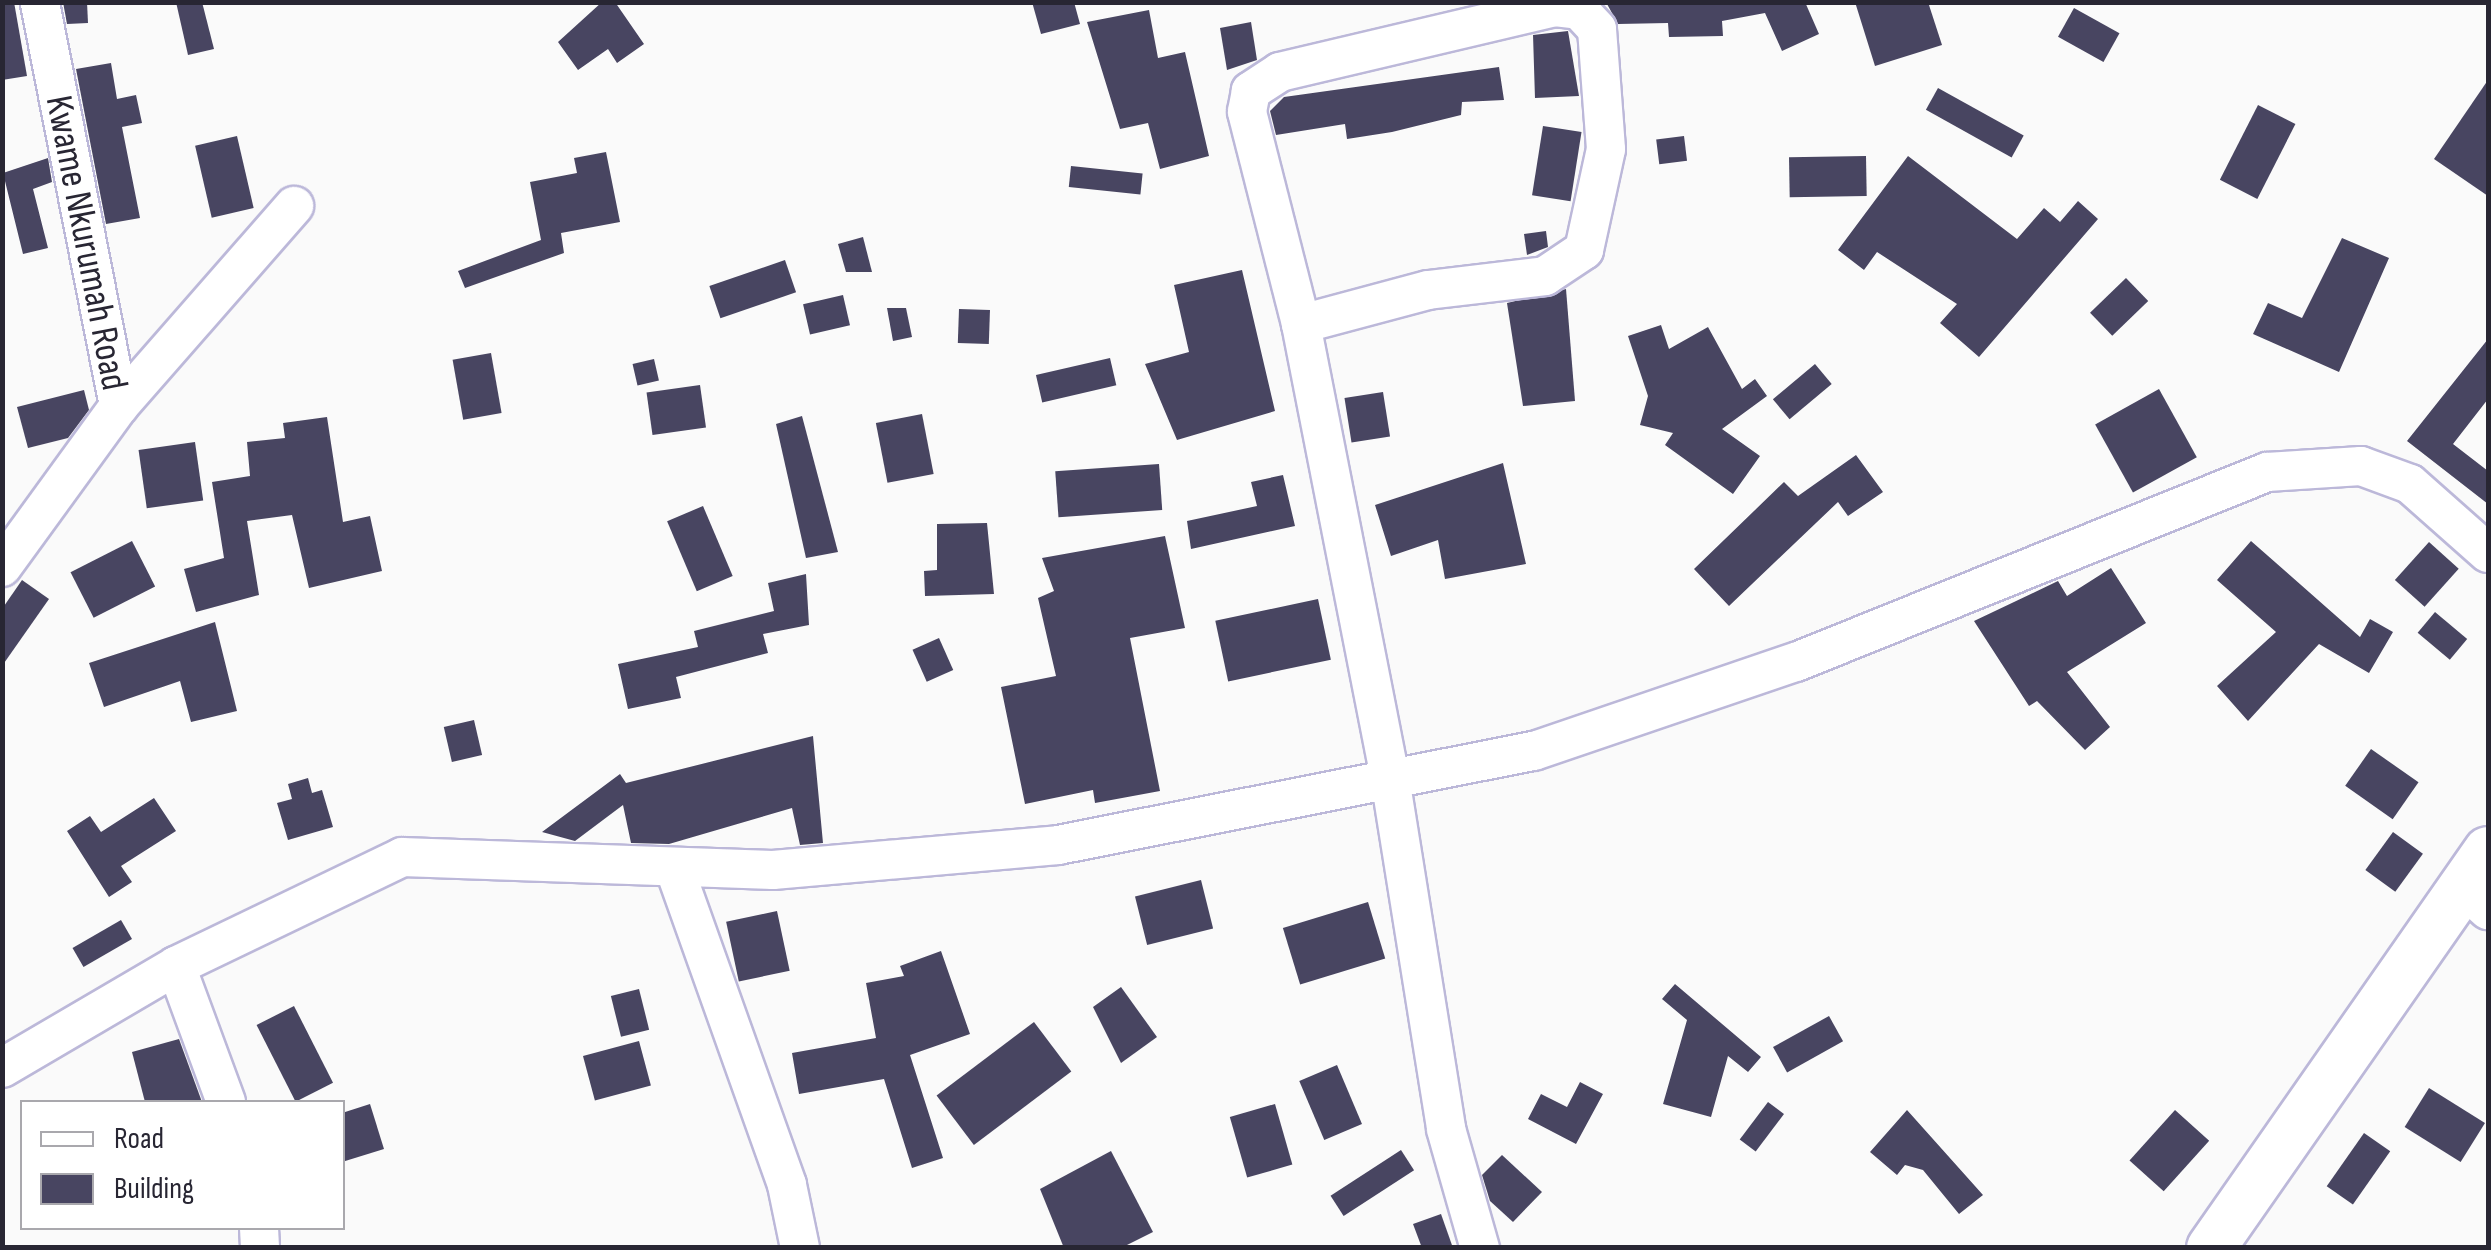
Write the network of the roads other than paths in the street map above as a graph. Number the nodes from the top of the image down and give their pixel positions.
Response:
1 (40, 2) edge
2 (294, 206) dead end
3 (1301, 324) junction
4 (119, 406) junction
5 (2488, 553) edge
6 (2, 567) edge
7 (1390, 778) junction
8 (675, 870) junction
9 (2480, 883) edge
10 (176, 966) junction
11 (2, 1068) edge
12 (225, 1100) edge
13 (800, 1248) edge
14 (1480, 1248) edge
15 (2211, 1248) edge

1 - 4 street, Kwame Nkurumah Road
2 - 4 street
3 - 3 street
3 - 7 street
4 - 6 street, Kwame Nkurumah Road
5 - 7 street
7 - 8 street
7 - 14 street
8 - 10 street
8 - 13 street
9 - 15 main road
10 - 11 street
10 - 12 street

